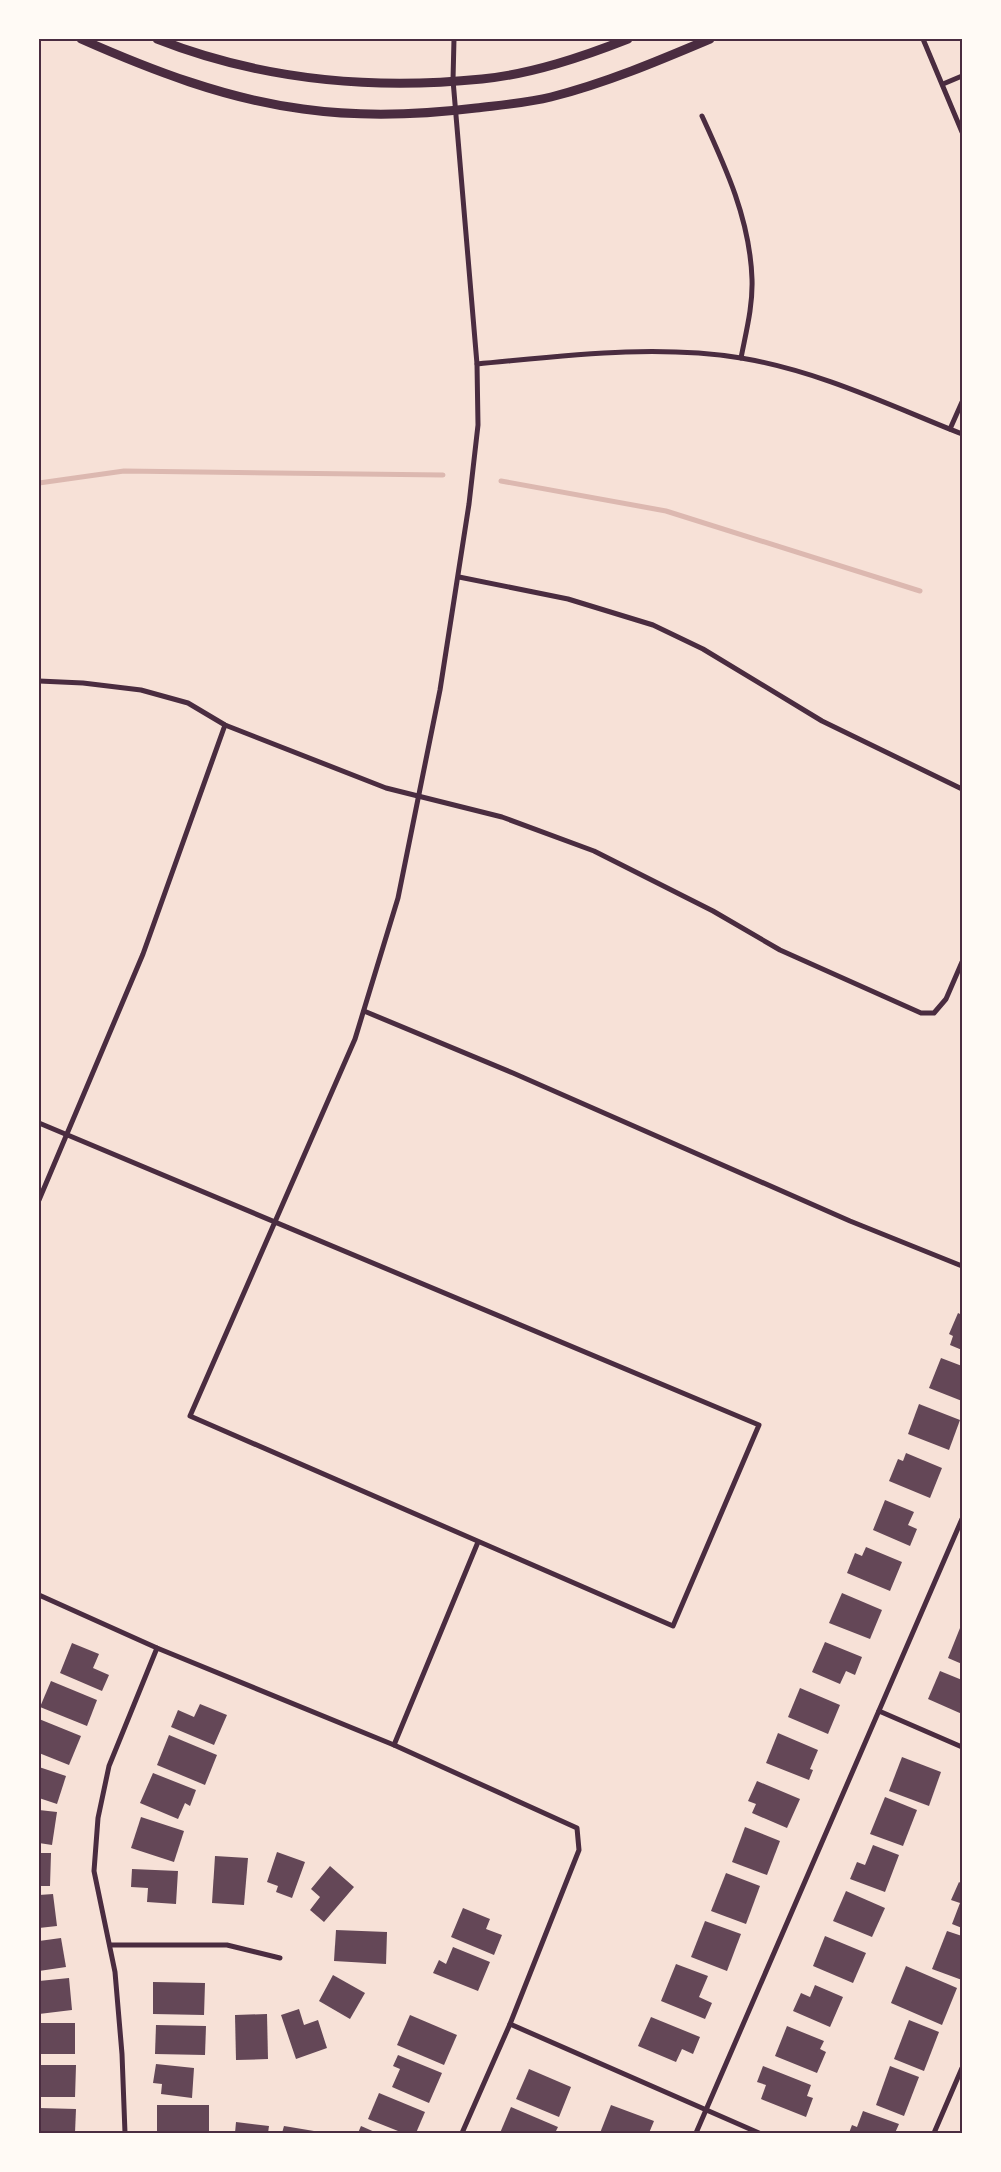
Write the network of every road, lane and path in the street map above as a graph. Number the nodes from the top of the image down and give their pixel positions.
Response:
1 (80, 39) edge
2 (157, 39) edge
3 (454, 39) edge
4 (628, 39) edge
5 (710, 39) edge
6 (923, 39) edge
7 (962, 76) edge
8 (453, 80) junction
9 (942, 84) junction
10 (455, 111) junction
11 (702, 116) dead end
12 (962, 132) edge
13 (742, 358) junction
14 (477, 364) junction
15 (962, 402) edge
16 (950, 429) junction
17 (962, 434) edge
18 (459, 578) junction
19 (39, 681) edge
20 (225, 725) junction
21 (962, 789) edge
22 (419, 797) junction
23 (962, 962) edge
24 (364, 1011) junction
25 (39, 1123) edge
26 (67, 1135) junction
27 (39, 1200) edge
28 (274, 1222) junction
29 (962, 1266) edge
30 (962, 1520) edge
31 (478, 1542) junction
32 (39, 1595) edge
33 (157, 1648) junction
34 (879, 1711) junction
35 (394, 1745) junction
36 (962, 1747) edge
37 (110, 1945) junction
38 (280, 1958) dead end
39 (510, 2024) junction
40 (962, 2068) edge
41 (705, 2111) junction
42 (125, 2133) edge
43 (462, 2133) edge
44 (696, 2133) edge
45 (759, 2133) edge
46 (934, 2133) edge

1 - 10 street
2 - 8 street
3 - 8 street
4 - 8 street
5 - 10 street
6 - 9 street
7 - 9 street
8 - 10 street
9 - 12 street
10 - 14 street
11 - 13 street
13 - 14 street
13 - 16 street
14 - 18 street
15 - 16 street
16 - 17 street
18 - 21 street
18 - 22 street
19 - 20 street
20 - 22 street
20 - 26 street
22 - 23 street
22 - 24 street
24 - 28 street
24 - 29 street
25 - 26 street
26 - 27 street
26 - 28 street
28 - 31 street
28 - 31 street
30 - 34 street
31 - 35 street
32 - 33 street
33 - 35 street
33 - 37 street
34 - 36 street
34 - 41 street
35 - 39 street
37 - 38 street
37 - 42 street
39 - 41 street
39 - 43 street
40 - 46 street
41 - 44 street
41 - 45 street

